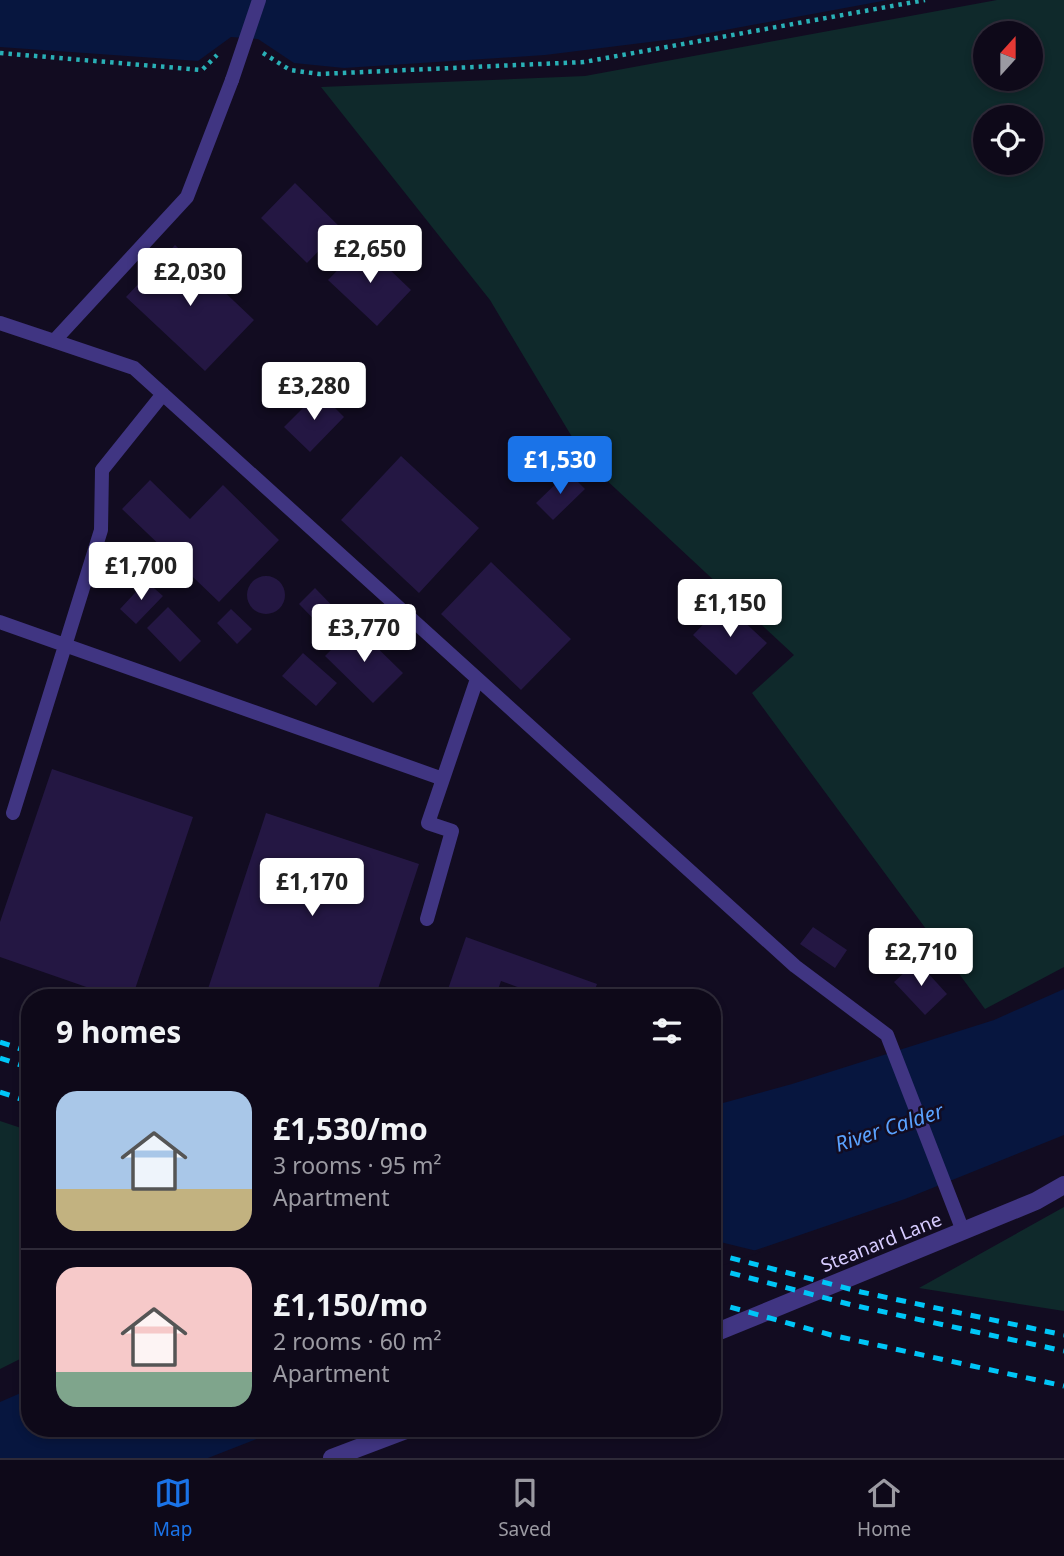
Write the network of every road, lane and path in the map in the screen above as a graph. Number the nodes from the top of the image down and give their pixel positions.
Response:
1 (260, 0) edge
2 (925, 0) edge
3 (253, 46) dead end
4 (221, 51) dead end
5 (0, 53) edge
6 (0, 323) edge
7 (54, 341) junction
8 (163, 394) junction
9 (0, 622) edge
10 (64, 647) junction
11 (477, 679) junction
12 (443, 779) junction
13 (12, 813) dead end
14 (427, 919) dead end
15 (1064, 1185) edge
16 (963, 1231) junction
17 (721, 1330) edge
18 (387, 1437) edge
19 (332, 1458) edge

1 - 7 lane, bridge
2 - 3 path
4 - 5 path
6 - 7 lane
7 - 8 lane
8 - 10 lane
8 - 11 lane
9 - 10 lane
10 - 12 lane
10 - 13 lane
11 - 12 lane
11 - 16 lane
12 - 14 lane
15 - 16 street, Steanard Lane
16 - 17 street, Steanard Lane
18 - 19 street

